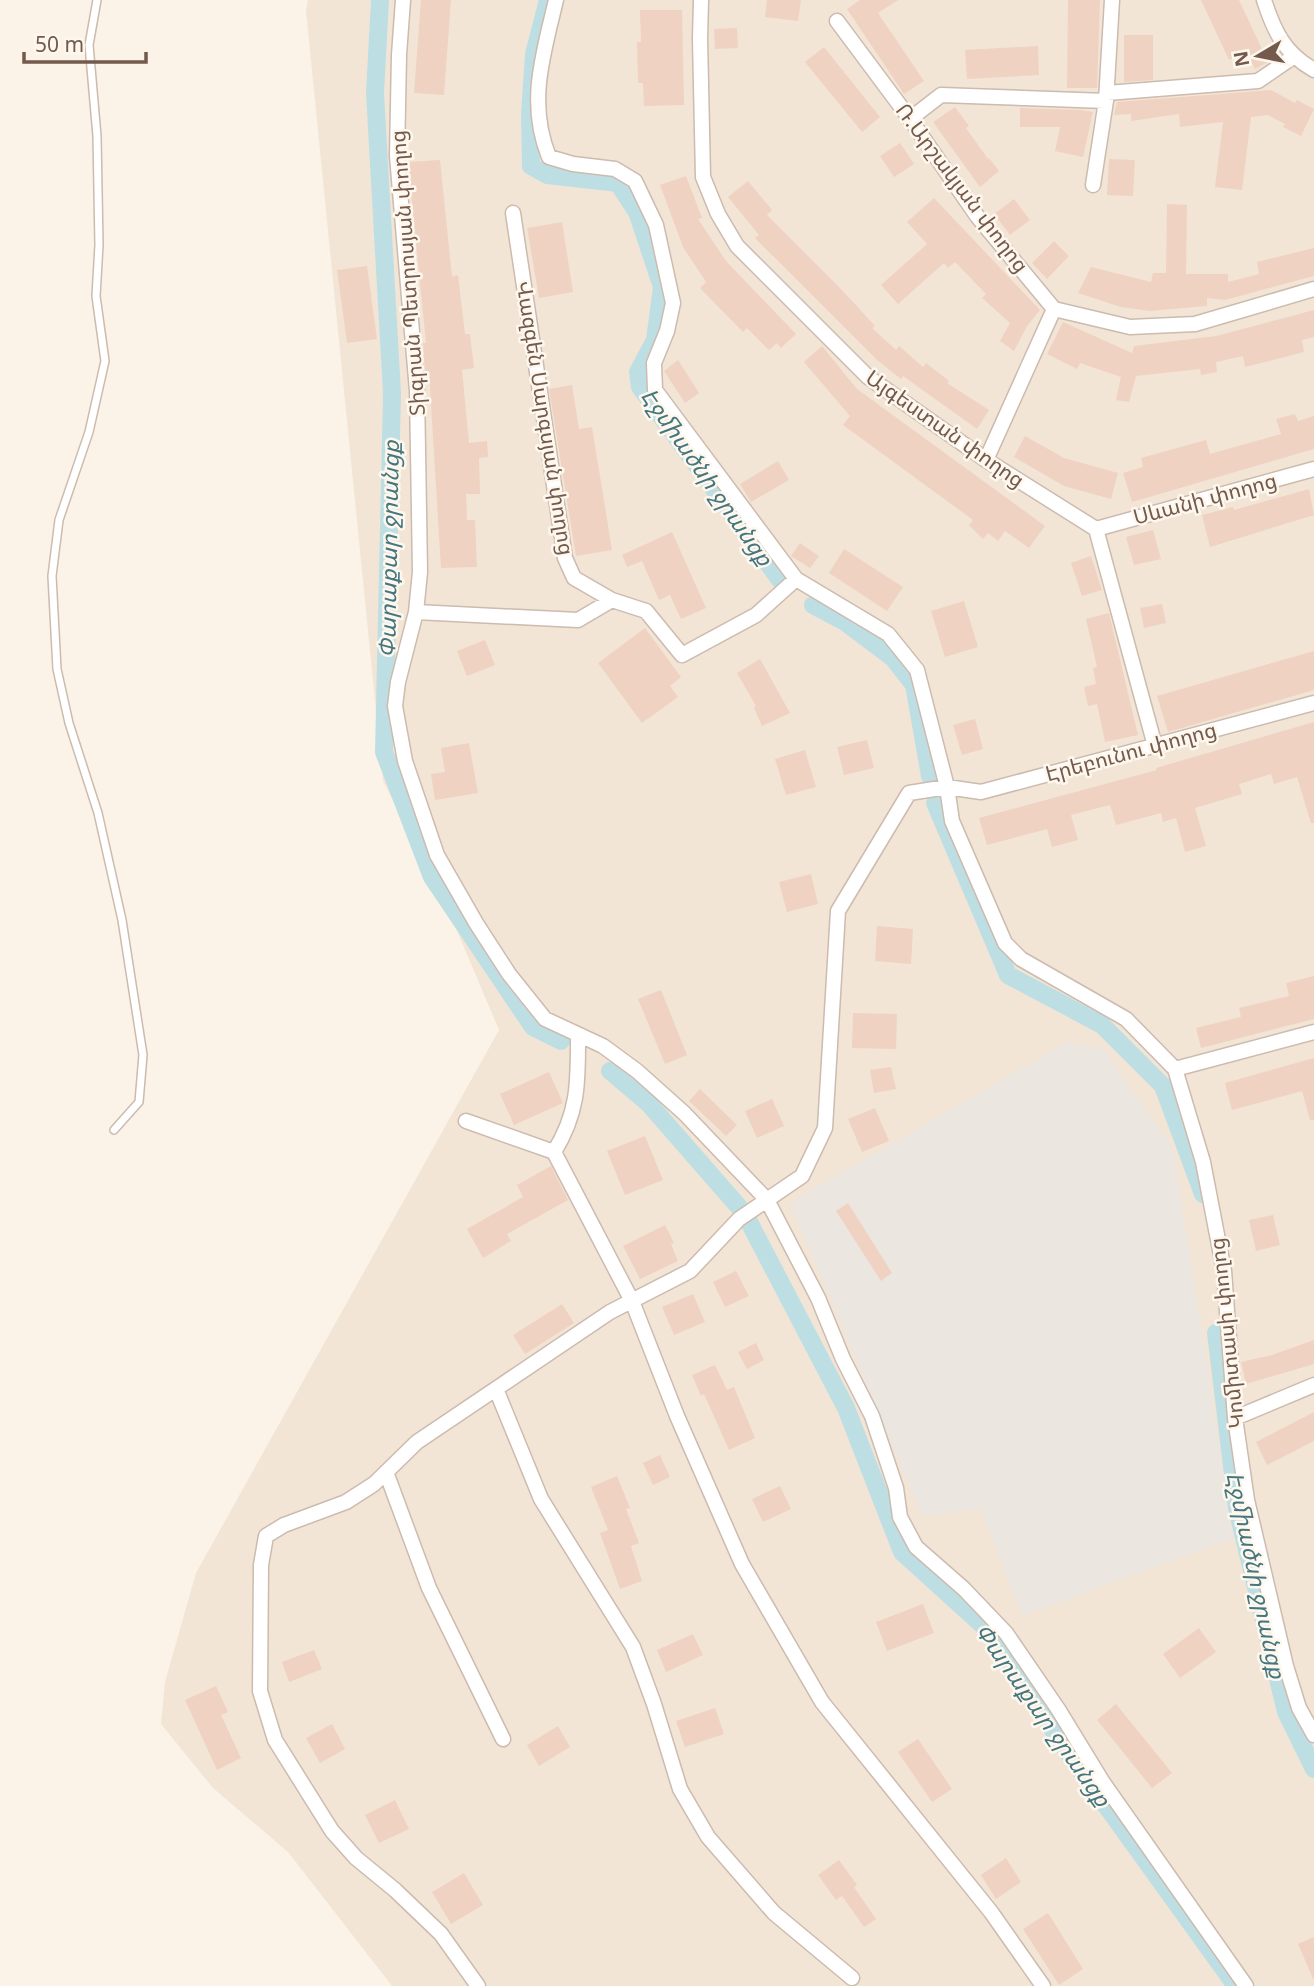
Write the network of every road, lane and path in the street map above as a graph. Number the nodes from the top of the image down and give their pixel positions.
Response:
1 (97, 0) edge
2 (403, 0) edge
3 (556, 0) edge
4 (701, 0) edge
5 (1112, 0) edge
6 (1264, 0) edge
7 (837, 21) dead end
8 (1293, 57) junction
9 (1314, 69) edge
10 (1106, 97) junction
11 (910, 120) junction
12 (1093, 185) dead end
13 (513, 213) dead end
14 (1314, 289) edge
15 (1054, 309) junction
16 (986, 460) junction
17 (1314, 469) edge
18 (1096, 529) junction
19 (796, 579) junction
20 (612, 600) junction
21 (416, 612) junction
22 (1314, 703) edge
23 (1155, 746) junction
24 (947, 788) junction
25 (1314, 1032) edge
26 (578, 1036) junction
27 (1175, 1069) junction
28 (466, 1121) dead end
29 (114, 1130) dead end
30 (554, 1152) junction
31 (767, 1200) junction
32 (632, 1301) junction
33 (1314, 1385) edge
34 (496, 1389) junction
35 (1235, 1418) junction
36 (386, 1472) junction
37 (1314, 1735) edge
38 (503, 1740) dead end
39 (852, 1978) dead end
40 (478, 1986) edge
41 (1043, 1986) edge
42 (1246, 1986) edge

1 - 29 lane
2 - 21 street, Տիգրան Պետրոսյան փողոց
3 - 19 street, Կոմիտասի փողոց
4 - 16 street, Այգեստան փողոց
5 - 10 street
6 - 8 street
7 - 11 street, Ռ.Արշակյան փողոց
8 - 9 street
8 - 10 street
10 - 11 street
10 - 12 street
11 - 15 street, Ռ.Արշակյան փողոց
13 - 20 street, Վազգեն Սարգսյան փողոց
14 - 15 street
15 - 16 street
16 - 18 street, Այգեստան փողոց
17 - 18 street, Սևանի փողոց
18 - 23 street
19 - 20 street, Վազգեն Սարգսյան փողոց
19 - 24 street, Կոմիտասի փողոց
20 - 21 street
21 - 26 street, Տիգրան Պետրոսյան փողոց
22 - 23 street, Էրեբունու փողոց
23 - 24 street, Էրեբունու փողոց
24 - 27 street, Կոմիտասի փողոց
24 - 31 street
25 - 27 street
26 - 30 street
26 - 31 street, Տիգրան Պետրոսյան փողոց
27 - 35 street, Կոմիտասի փողոց
28 - 30 street
30 - 32 street
31 - 32 street
31 - 42 street, Տիգրան Պետրոսյան փողոց
32 - 34 street
32 - 41 street
33 - 35 street
34 - 36 street
34 - 39 street
35 - 37 street, Կոմիտասի փողոց
36 - 38 street
36 - 40 street

